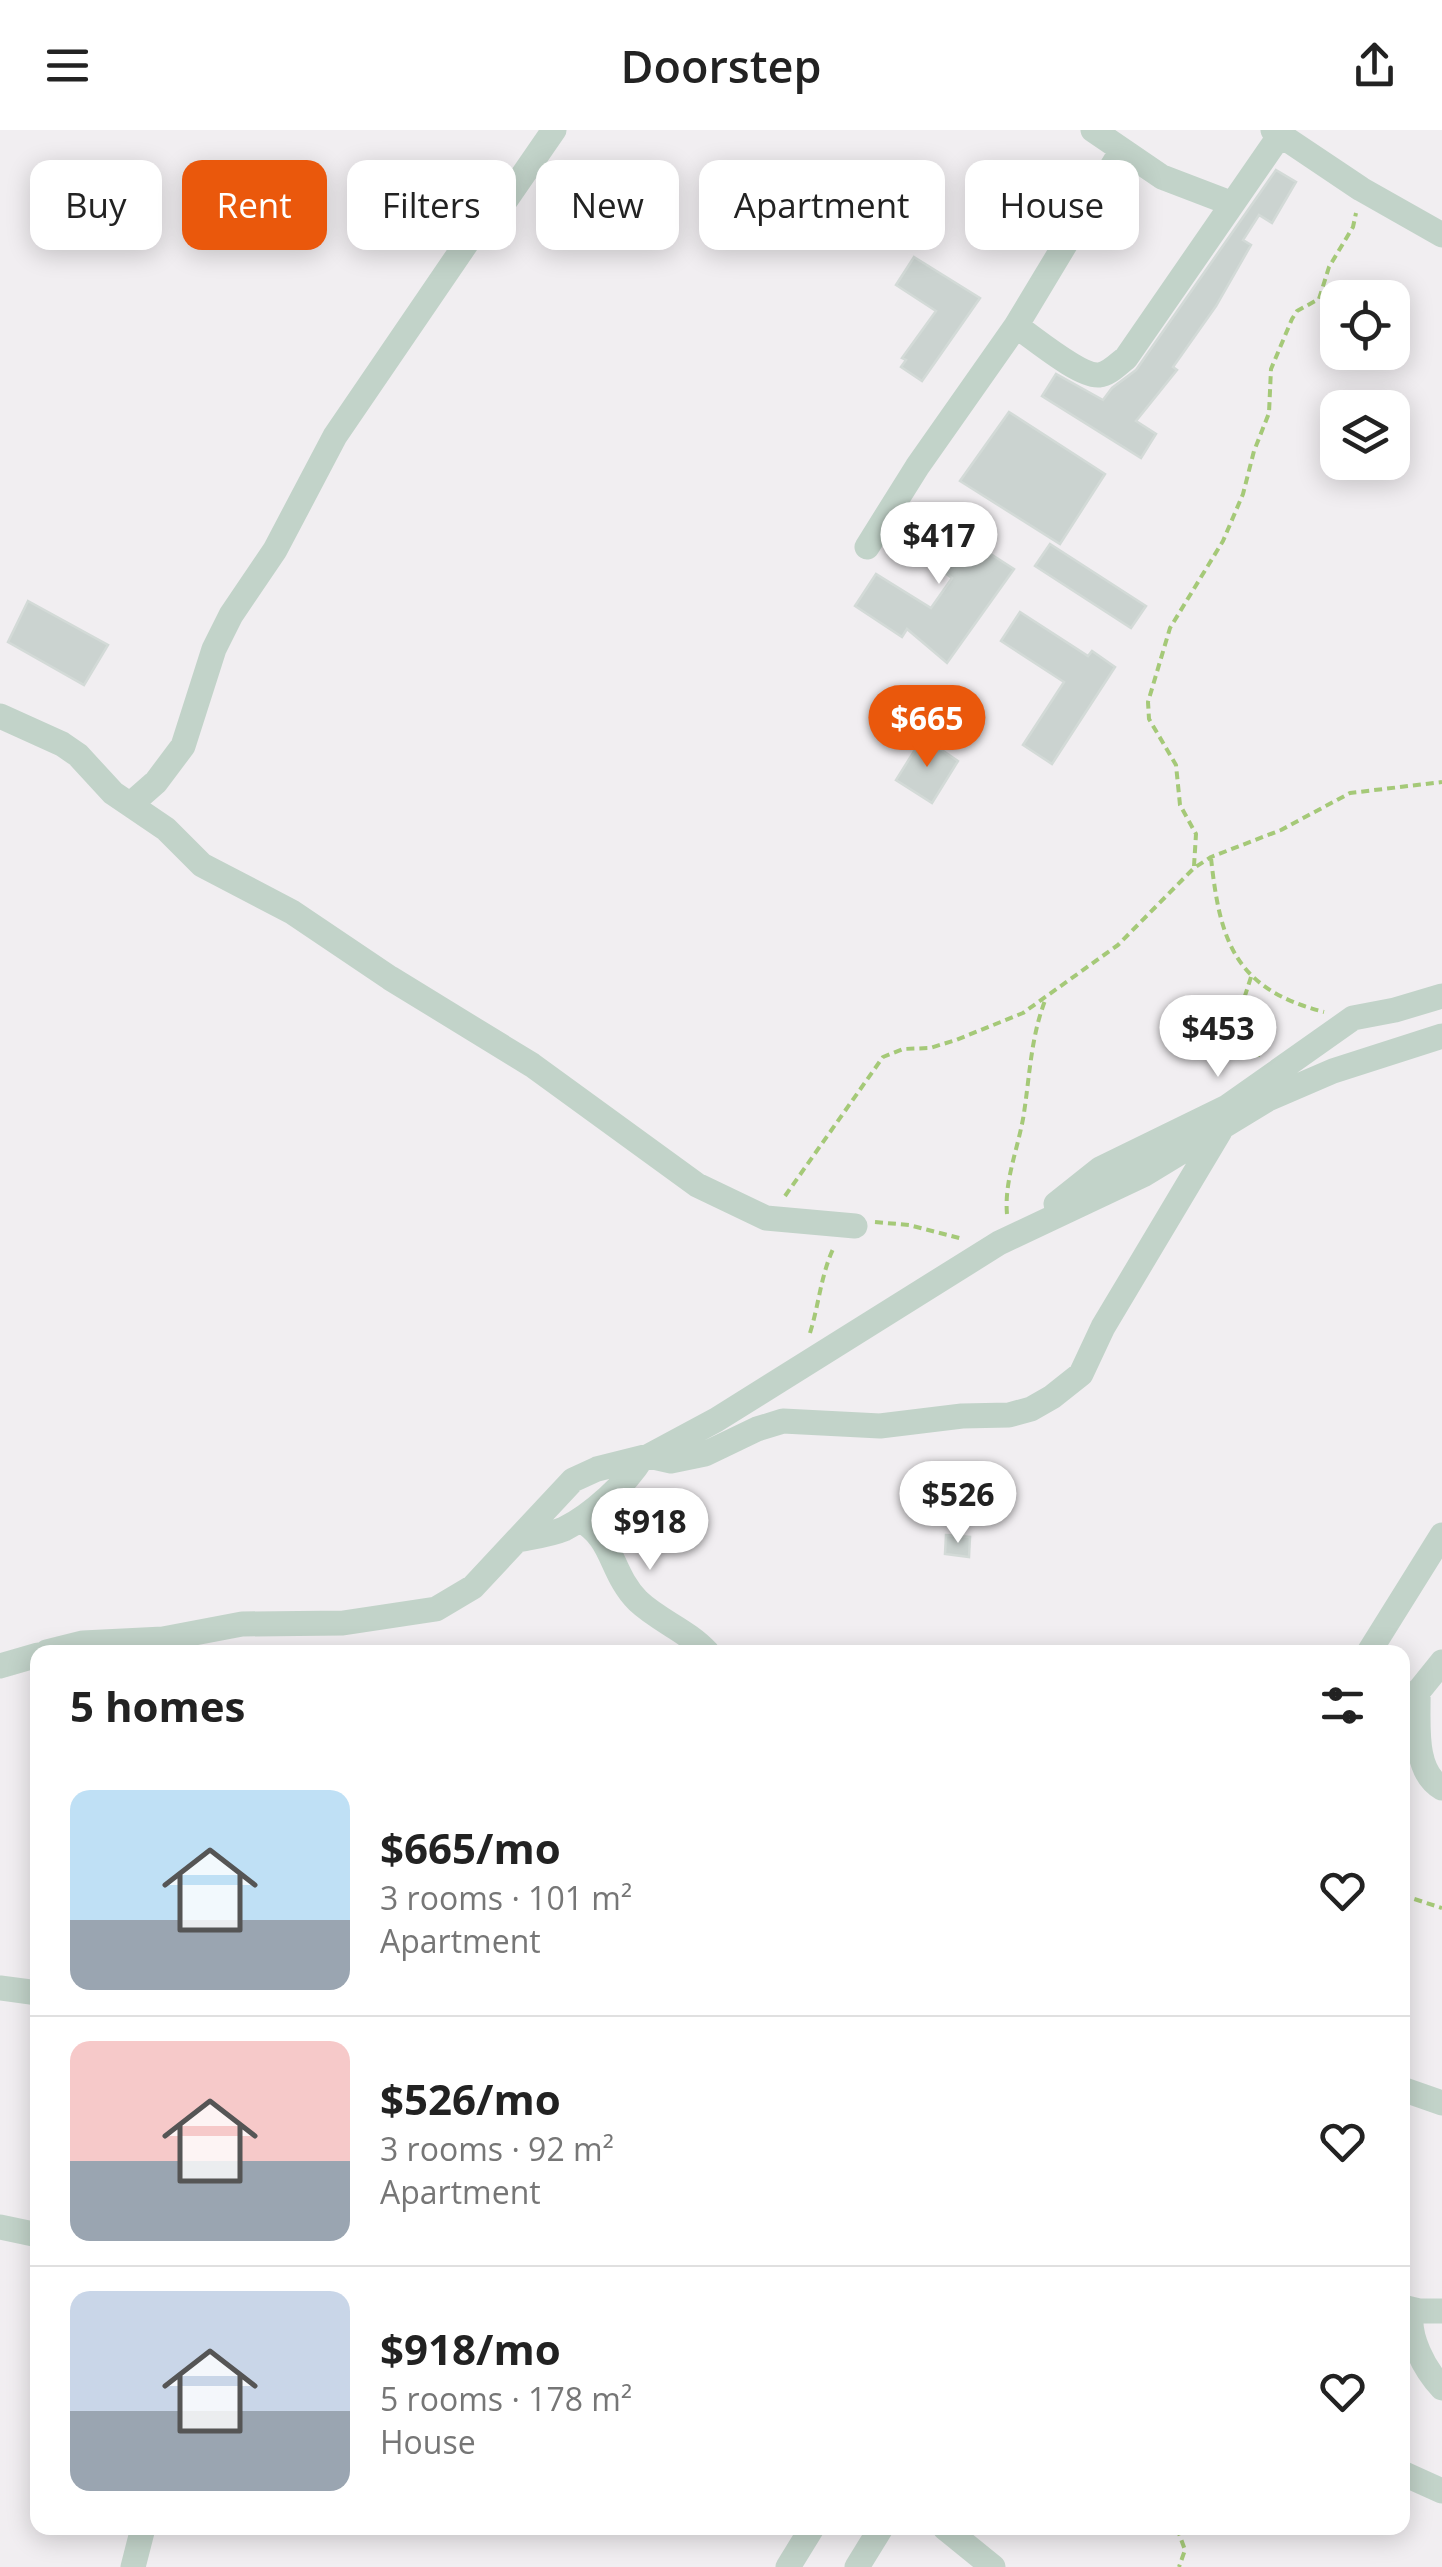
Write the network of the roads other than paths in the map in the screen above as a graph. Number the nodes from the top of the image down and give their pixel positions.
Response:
1 (554, 130) edge
2 (1093, 130) edge
3 (1277, 132) edge
4 (1122, 150) junction
5 (1230, 203) junction
6 (1442, 235) edge
7 (1016, 326) junction
8 (867, 547) dead end
9 (0, 716) edge
10 (131, 804) junction
11 (1442, 996) edge
12 (1442, 1036) edge
13 (1222, 1127) junction
14 (855, 1226) road end
15 (1010, 1239) junction
16 (646, 1457) junction
17 (580, 1520) junction
18 (1442, 1535) edge
19 (517, 1540) junction
20 (75, 1645) edge
21 (701, 1645) edge
22 (1373, 1645) edge
23 (30, 1657) edge
24 (1442, 1662) edge
25 (0, 1666) edge
26 (1410, 1701) edge
27 (1442, 1788) edge
28 (0, 1988) edge
29 (30, 1992) edge
30 (1410, 2091) edge
31 (1442, 2104) edge
32 (0, 2227) edge
33 (30, 2233) edge
34 (1410, 2309) edge
35 (1442, 2310) edge
36 (1410, 2324) edge
37 (1442, 2388) edge
38 (1410, 2476) edge
39 (1442, 2492) edge
40 (141, 2535) edge
41 (808, 2535) edge
42 (877, 2535) edge
43 (954, 2535) edge
44 (133, 2567) edge
45 (788, 2567) edge
46 (857, 2567) edge
47 (993, 2567) edge

1 - 10 street
2 - 4 street
3 - 5 street
3 - 6 street
4 - 5 street
4 - 7 street
5 - 7 street
7 - 8 street
9 - 10 street
10 - 14 street
11 - 15 street
12 - 13 street
13 - 15 street
13 - 16 street
15 - 16 street
16 - 17 street
16 - 19 street
17 - 19 street
17 - 21 street
18 - 22 street
19 - 20 street
23 - 25 street
24 - 26 street
26 - 27 street
28 - 29 street
30 - 31 street
32 - 33 street
34 - 35 street
36 - 37 street
38 - 39 street
40 - 44 street
41 - 45 street
42 - 46 street
43 - 47 street

